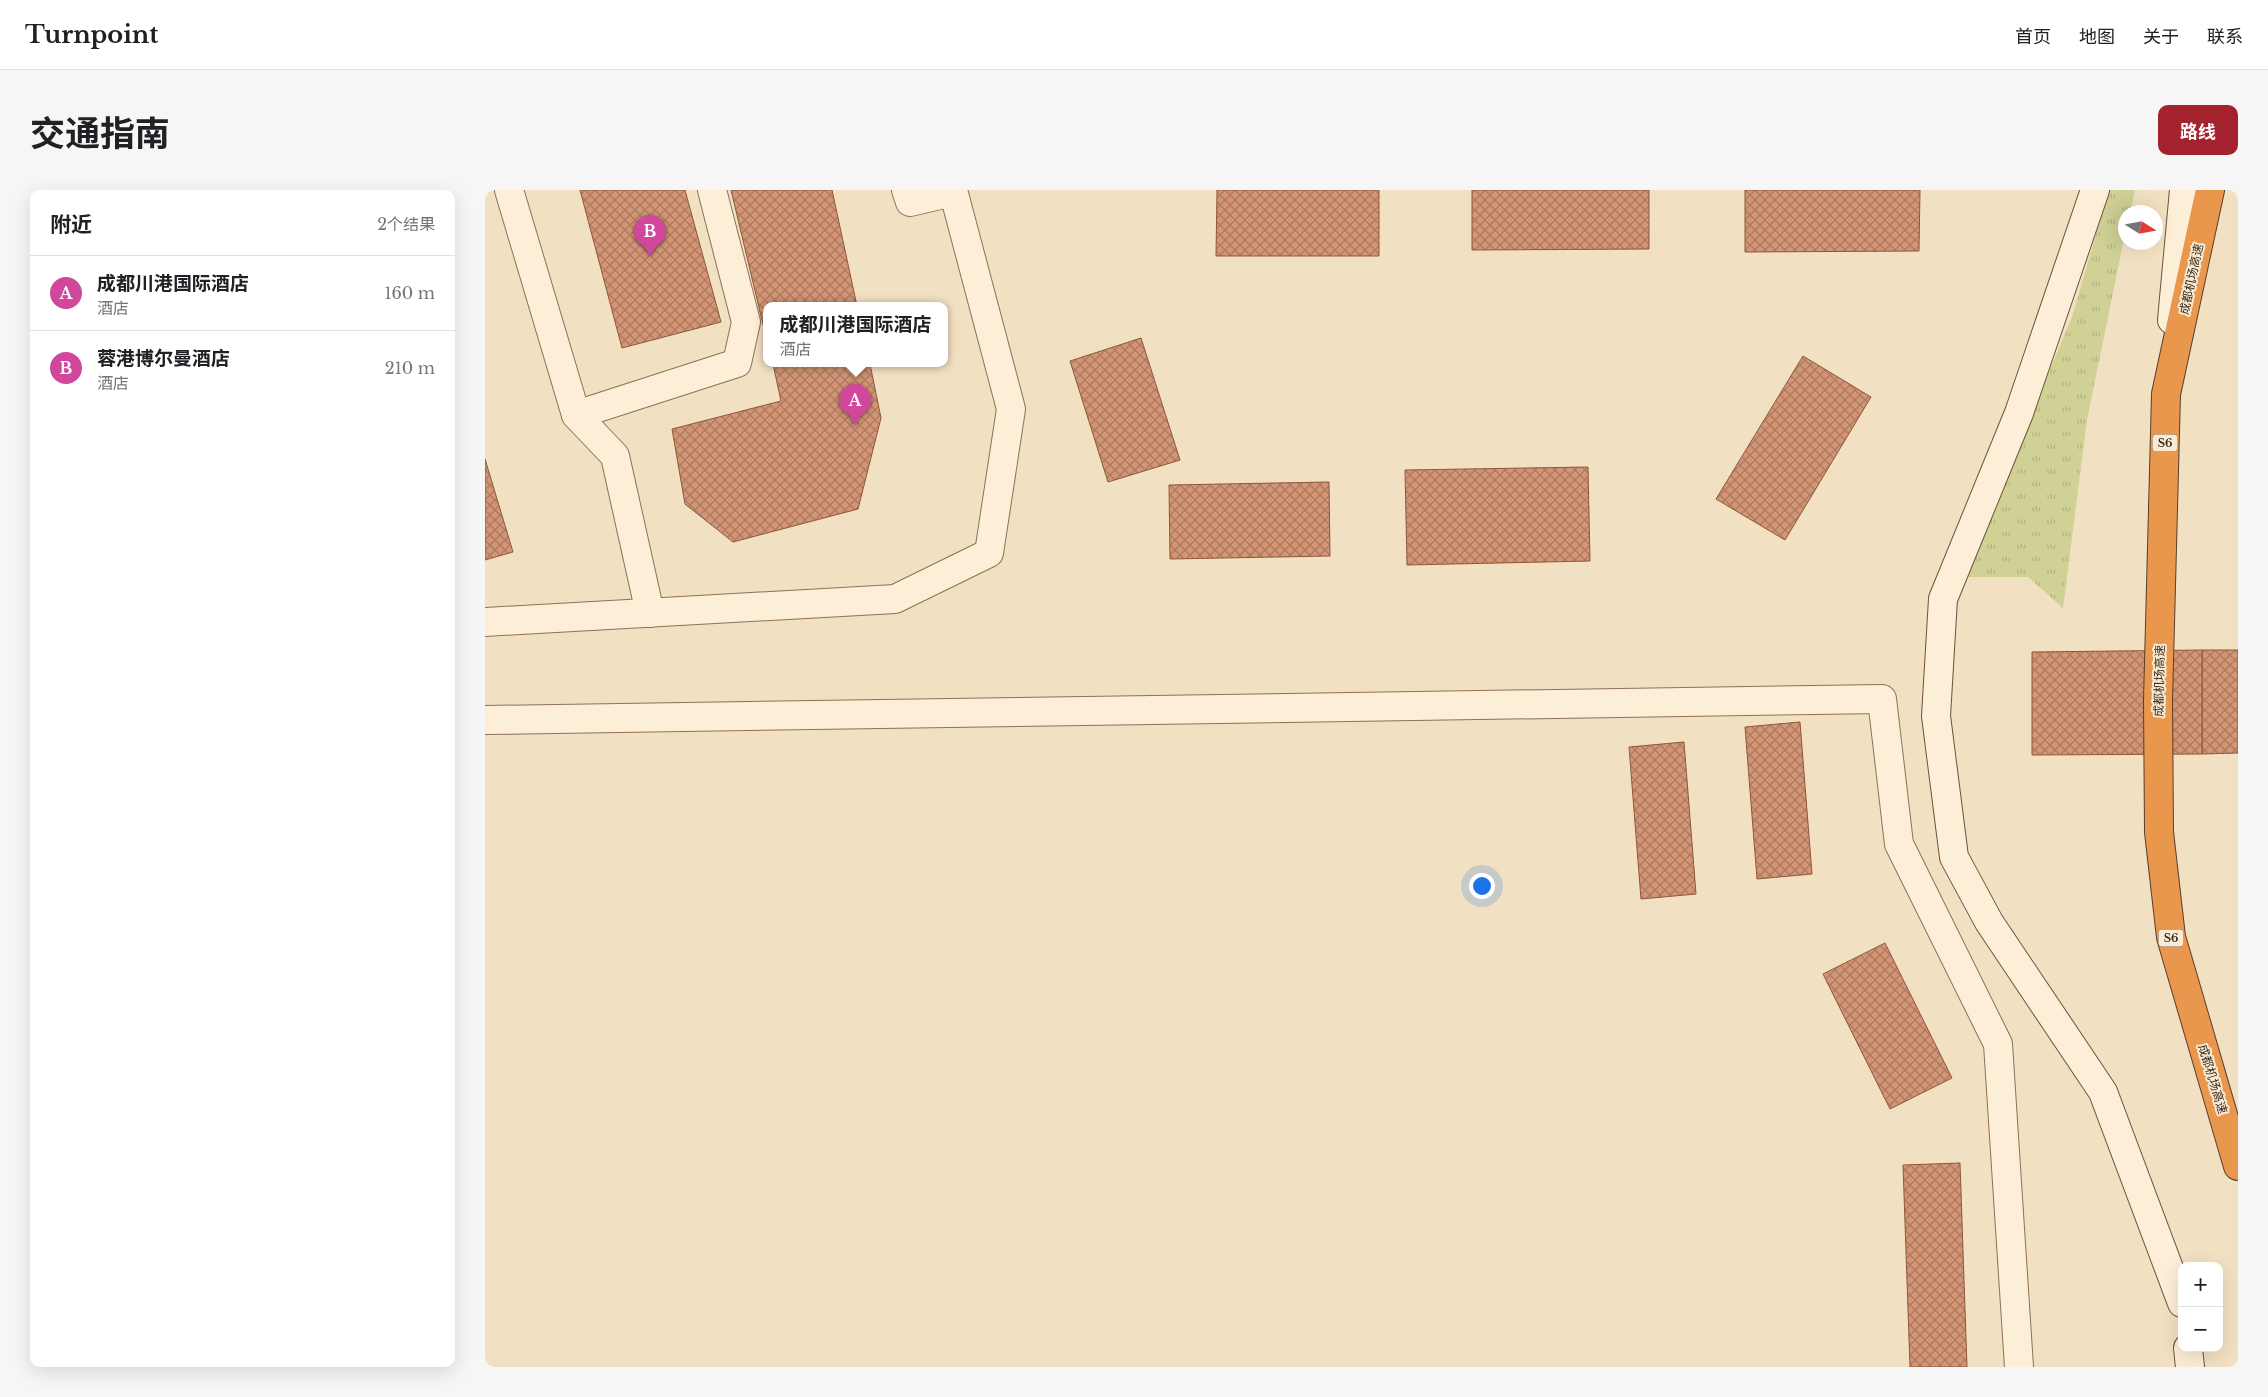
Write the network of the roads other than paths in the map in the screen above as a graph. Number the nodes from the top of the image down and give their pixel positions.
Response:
1 (509, 190) edge
2 (712, 190) edge
3 (906, 190) edge
4 (2095, 190) edge
5 (2184, 190) edge
6 (2210, 190) edge
7 (953, 191) edge
8 (2166, 394) junction
9 (577, 415) junction
10 (650, 613) junction
11 (485, 622) edge
12 (485, 720) edge
13 (2238, 1166) edge
14 (2178, 1292) edge
15 (2188, 1352) edge
16 (2019, 1367) edge
17 (2190, 1367) edge

1 - 9 street
2 - 9 street
3 - 7 street
4 - 14 street
5 - 8 street
6 - 8 highway, 成都机场高速 / S6
7 - 10 street
8 - 13 highway, 成都机场高速 / S6
9 - 10 street
10 - 11 street
12 - 16 street
15 - 17 street

